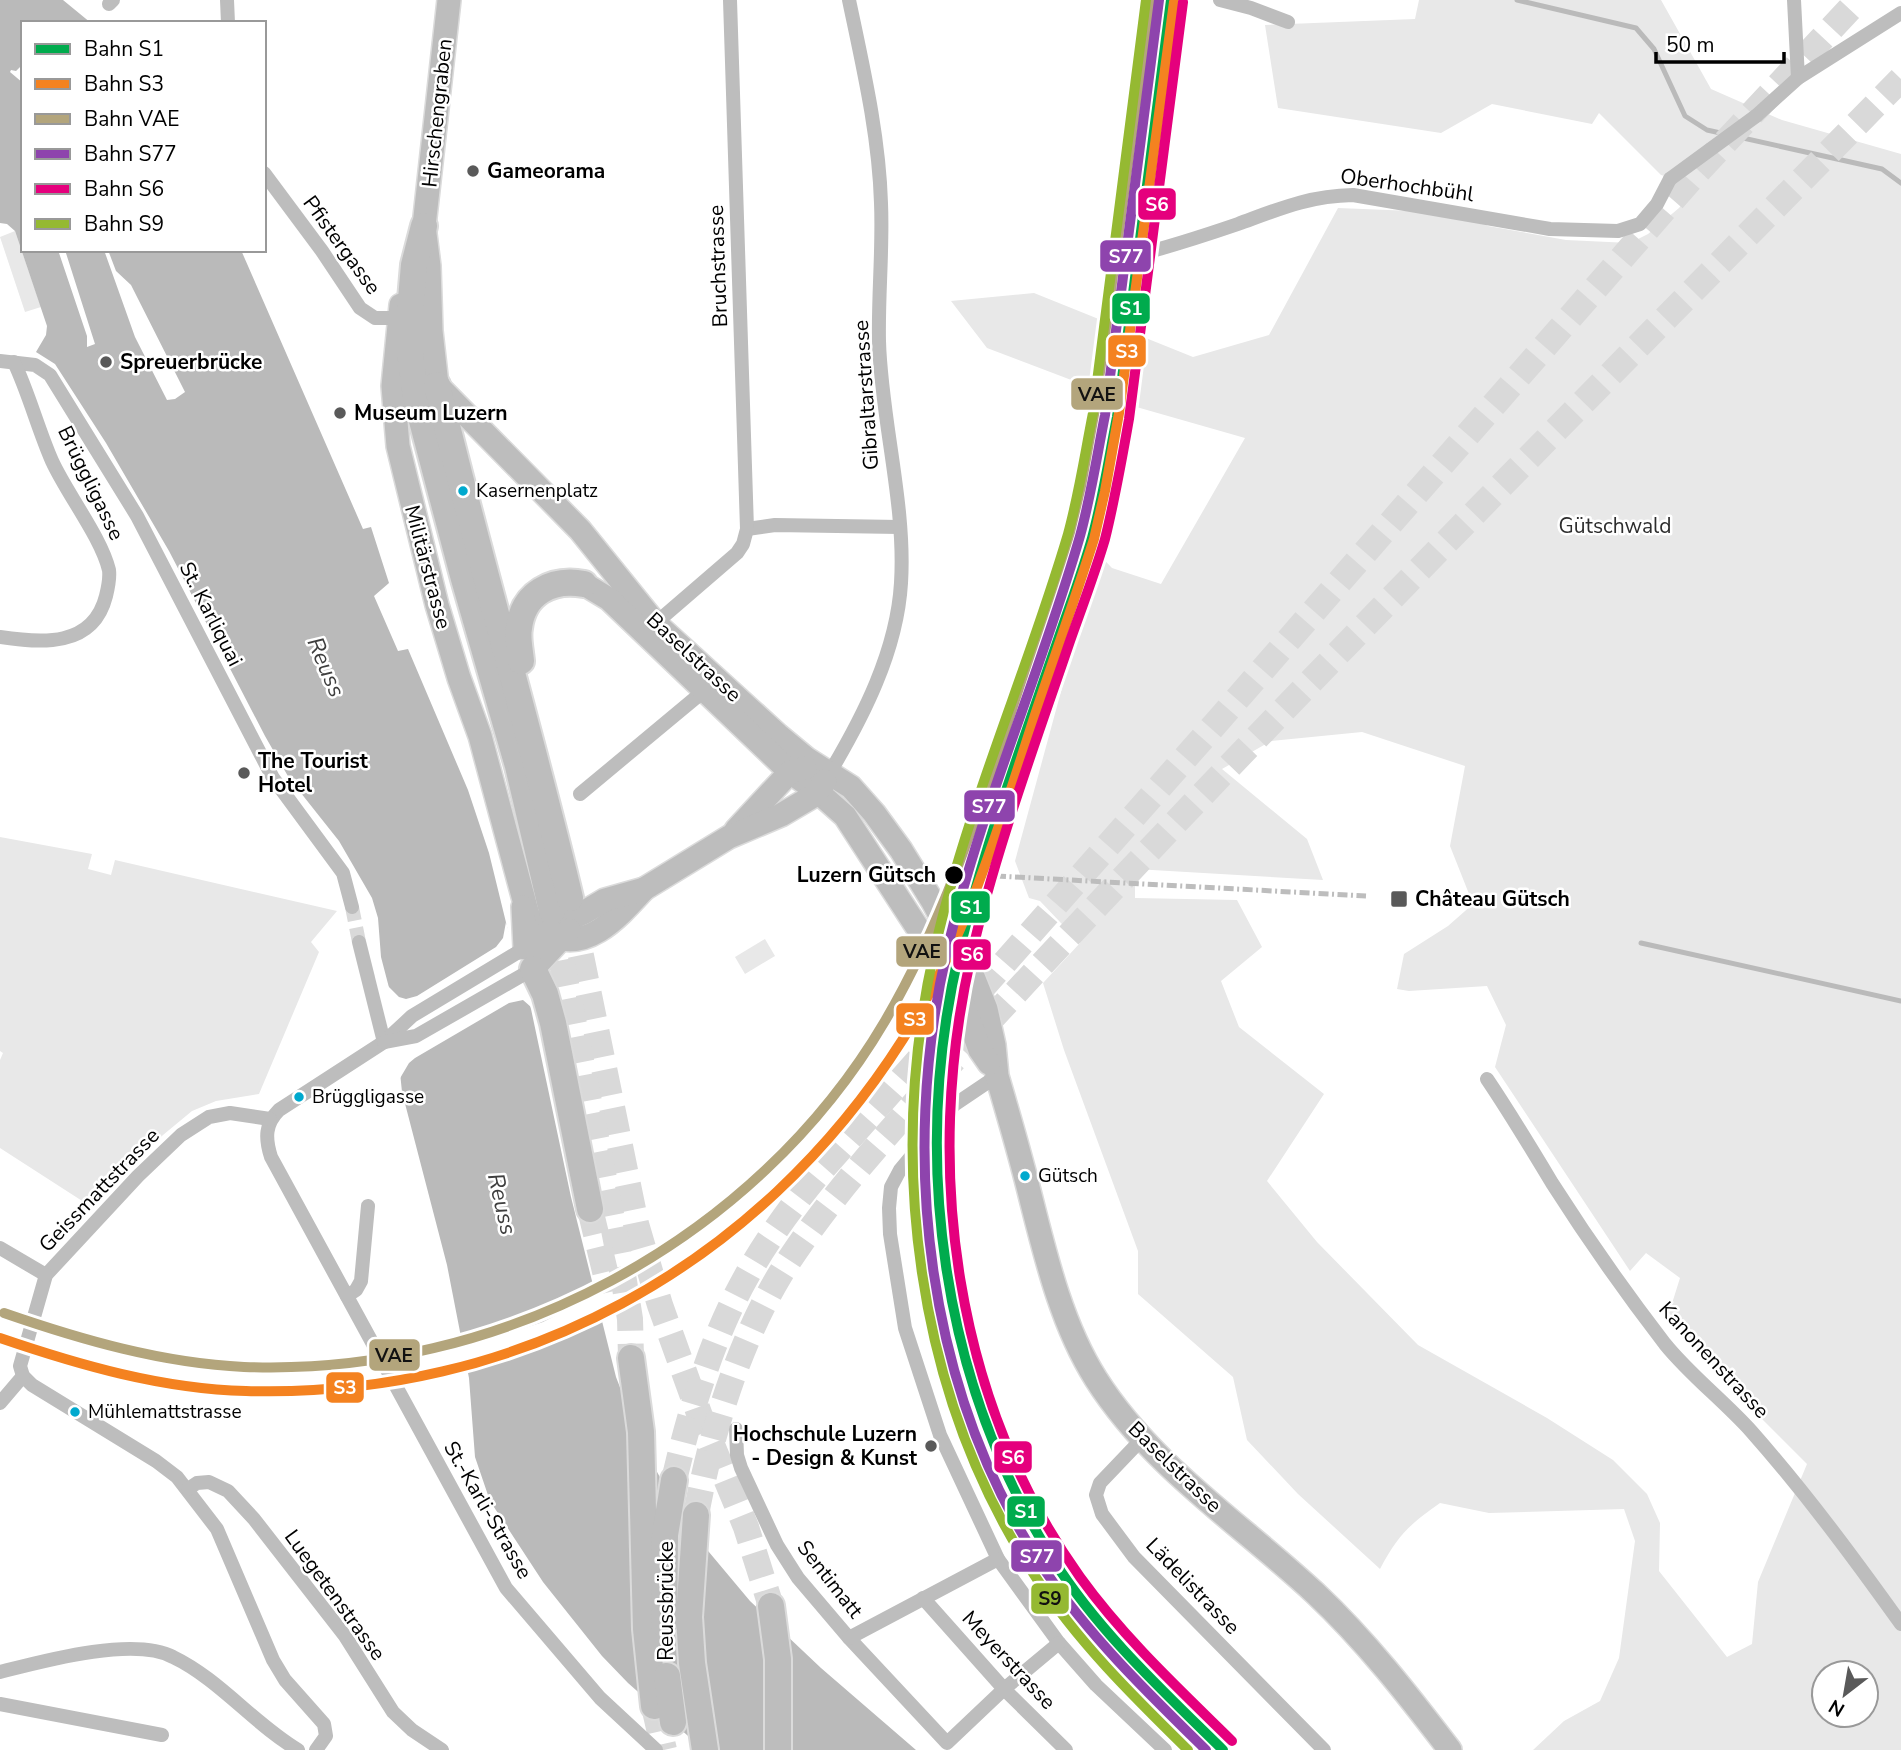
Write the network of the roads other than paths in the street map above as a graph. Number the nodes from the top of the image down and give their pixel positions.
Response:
1 (227, 0) edge
2 (449, 0) edge
3 (730, 0) edge
4 (849, 0) edge
5 (1220, 0) edge
6 (1794, 0) edge
7 (1901, 13) edge
8 (228, 21) edge
9 (1288, 22) dead end
10 (1798, 78) junction
11 (266, 176) edge
12 (424, 226) junction
13 (1133, 256) dead end
14 (404, 321) junction
15 (7, 361) edge
16 (438, 385) junction
17 (899, 527) junction
18 (747, 529) junction
19 (584, 584) joint
20 (649, 628) junction
21 (0, 637) edge
22 (710, 686) junction
23 (518, 697) junction
24 (790, 772) junction
25 (823, 783) junction
26 (580, 794) dead end
27 (729, 837) junction
28 (644, 889) junction
29 (524, 904) junction
30 (352, 907) tunnel mouth
31 (562, 919) junction
32 (359, 942) tunnel mouth
33 (523, 962) junction
34 (390, 1039) junction
35 (997, 1076) junction
36 (1487, 1079) dead end
37 (270, 1119) junction
38 (368, 1206) dead end
39 (590, 1209) tunnel mouth
40 (0, 1248) edge
41 (46, 1275) junction
42 (347, 1296) junction
43 (631, 1358) tunnel mouth
44 (23, 1376) junction
45 (0, 1403) edge
46 (736, 1429) dead end
47 (1142, 1439) junction
48 (674, 1479) tunnel mouth
49 (188, 1489) junction
50 (696, 1514) tunnel mouth
51 (998, 1559) junction
52 (923, 1598) junction
53 (771, 1606) tunnel mouth
54 (1901, 1624) edge
55 (849, 1637) junction
56 (1059, 1643) junction
57 (0, 1672) edge
58 (1004, 1689) junction
59 (0, 1704) edge
60 (162, 1735) dead end
61 (298, 1750) edge
62 (316, 1750) edge
63 (442, 1750) edge
64 (656, 1750) edge
65 (705, 1750) edge
66 (778, 1750) edge
67 (1066, 1750) edge
68 (1165, 1750) edge
69 (1324, 1750) edge
70 (1450, 1750) edge

1 - 8 street
2 - 12 main road, Hirschengraben
3 - 18 street, Bruchstrasse
4 - 17 street, Gibraltarstrasse
5 - 9 street
6 - 10 street
7 - 10 street, Oberhochbühl
10 - 13 street, Oberhochbühl, bridge
11 - 14 street, Pfistergasse
12 - 14 highway
12 - 16 main road
14 - 29 main road, Militärstrasse
14 - 31 highway
15 - 21 street, Brüggligasse
15 - 30 street, St. Karliquai
16 - 20 main road, Baselstrasse
16 - 23 highway
17 - 18 street
17 - 25 street, Gibraltarstrasse
18 - 20 street
19 - 20 main road, Baselstrasse
19 - 23 highway
20 - 22 main road, Baselstrasse
22 - 24 main road, Baselstrasse
22 - 25 main road, Baselstrasse
22 - 26 street
23 - 31 highway
24 - 25 main road, Baselstrasse
24 - 27 main road
25 - 27 main road
25 - 35 main road, Baselstrasse
27 - 28 main road
28 - 31 main road
28 - 31 main road
29 - 31 main road
29 - 33 main road
31 - 33 main road
32 - 34 street
33 - 34 street
33 - 34 street
33 - 39 highway
34 - 37 street
35 - 47 main road, Baselstrasse
35 - 51 street
36 - 54 street, Kanonenstrasse
37 - 41 street, Geissmattstrasse
37 - 42 street, St.-Karli-Strasse
38 - 42 street
40 - 41 street
41 - 44 street, Geissmattstrasse
42 - 64 street, St.-Karli-Strasse
43 - 48 highway, Reussbrücke
44 - 45 street
44 - 49 street
46 - 55 street, Sentimatt
47 - 69 street, Lädelistrasse
47 - 70 main road, Baselstrasse
49 - 62 street
49 - 63 street, Luegetenstrasse
50 - 65 highway, Reussbrücke
51 - 52 street
51 - 56 street
52 - 55 street
52 - 58 street, Meyerstrasse
53 - 66 highway
55 - 58 street, Sentimatt
56 - 58 street
56 - 68 street
57 - 61 street
58 - 67 street, Meyerstrasse
59 - 60 street

